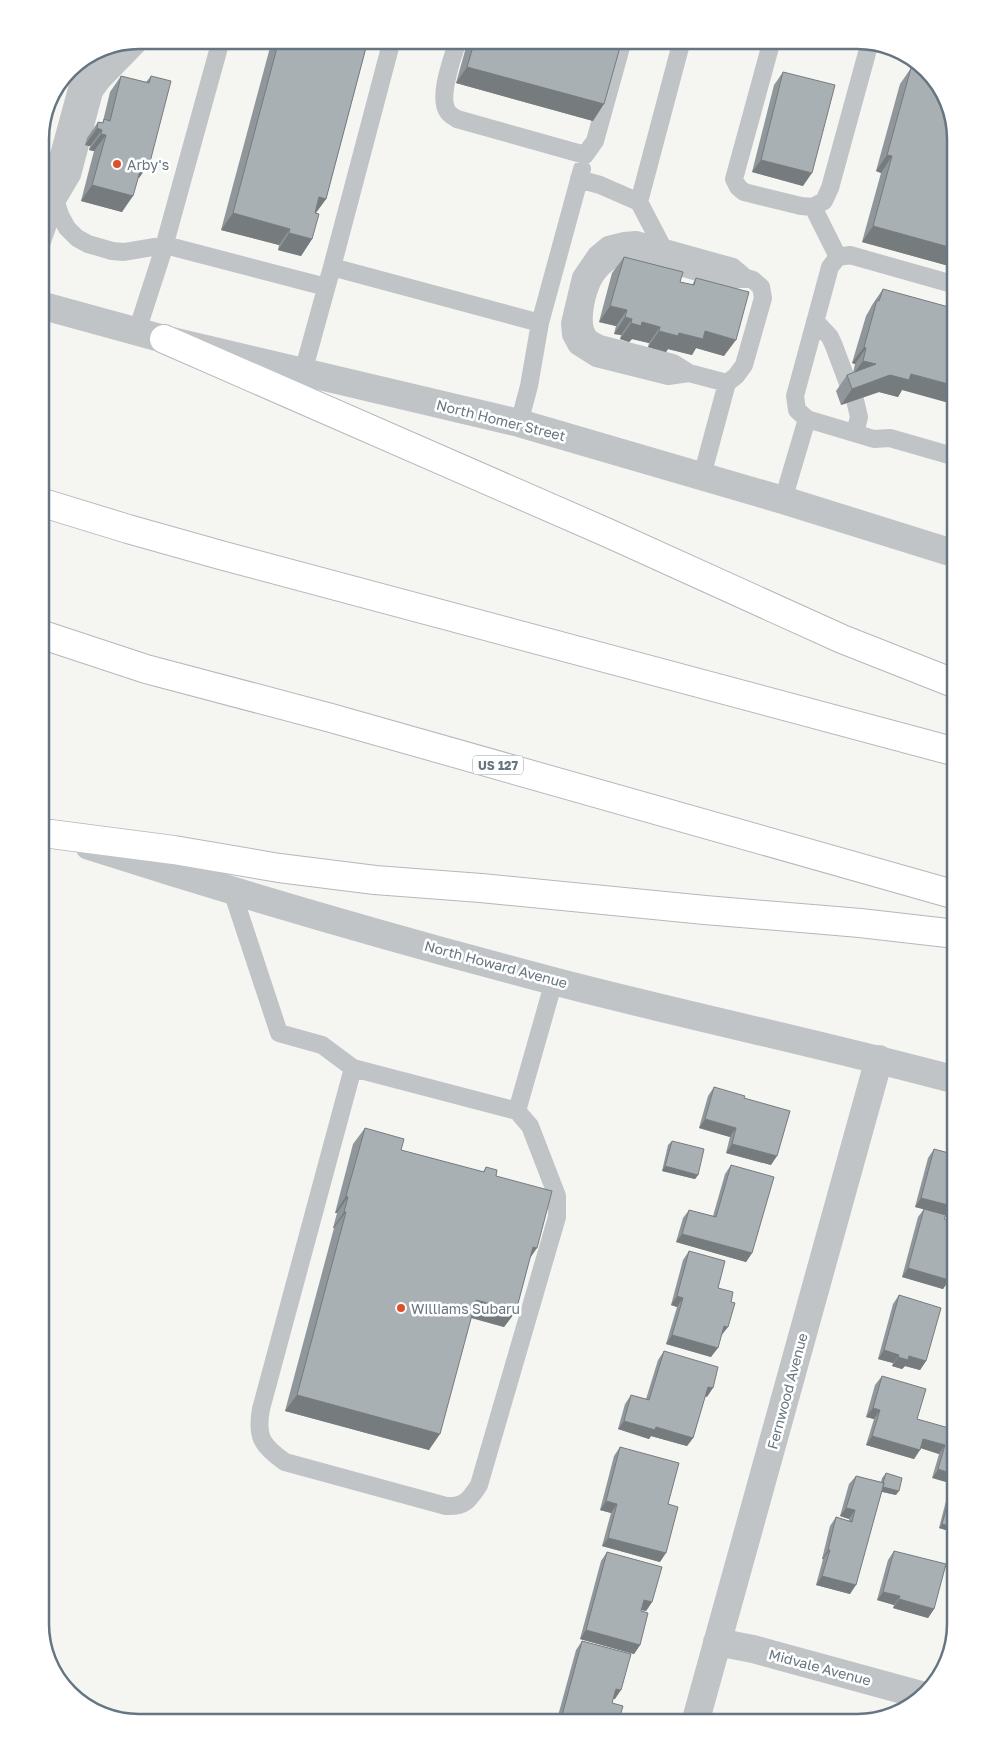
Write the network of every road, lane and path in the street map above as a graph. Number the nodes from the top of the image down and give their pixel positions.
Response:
1 (133, 49) edge
2 (219, 49) edge
3 (390, 49) edge
4 (455, 49) edge
5 (621, 49) edge
6 (680, 49) edge
7 (770, 49) edge
8 (868, 49) edge
9 (105, 56) edge
10 (585, 155) junction
11 (579, 179) junction
12 (56, 202) junction
13 (639, 202) junction
14 (813, 207) junction
15 (49, 222) edge
16 (165, 244) junction
17 (663, 248) junction
18 (838, 257) junction
19 (332, 267) junction
20 (746, 278) junction
21 (947, 283) edge
22 (326, 287) junction
23 (49, 308) edge
24 (815, 321) junction
25 (540, 323) junction
26 (137, 332) junction
27 (164, 339) junction
28 (303, 372) junction
29 (689, 373) junction
30 (727, 383) junction
31 (807, 419) junction
32 (520, 423) junction
33 (855, 433) junction
34 (947, 454) edge
35 (702, 476) junction
36 (783, 500) junction
37 (49, 505) edge
38 (947, 551) edge
39 (49, 637) edge
40 (947, 680) edge
41 (947, 750) edge
42 (49, 833) edge
43 (49, 834) edge
44 (947, 891) edge
45 (232, 892) junction
46 (947, 933) edge
47 (554, 981) junction
48 (879, 1059) junction
49 (353, 1068) junction
50 (947, 1078) edge
51 (516, 1111) junction
52 (717, 1642) junction
53 (915, 1693) edge
54 (697, 1714) edge

1 - 12 lane
2 - 16 lane
3 - 19 lane
4 - 10 lane
5 - 10 lane
6 - 13 lane
7 - 14 lane
8 - 14 lane
9 - 12 lane
10 - 11 lane
11 - 13 lane
11 - 25 lane
12 - 15 lane
12 - 16 lane
13 - 17 lane
14 - 18 lane
16 - 22 lane
16 - 26 lane
17 - 20 lane
17 - 29 lane
18 - 21 lane
18 - 24 lane
19 - 22 lane
19 - 25 lane
20 - 29 lane
20 - 30 lane
22 - 28 lane
23 - 26 street, North Homer Street
24 - 31 lane
24 - 33 lane
25 - 32 lane
26 - 27 street, North Homer Street
27 - 28 street, North Homer Street
27 - 40 highway
28 - 32 street, North Homer Street
29 - 30 lane
30 - 35 lane
31 - 33 lane
31 - 36 lane
32 - 35 street, North Homer Street
33 - 34 lane
35 - 36 street, North Homer Street
36 - 38 street, North Homer Street
37 - 41 highway
39 - 44 highway, US 127
42 - 46 highway
43 - 45 street, North Howard Avenue
45 - 47 street, North Howard Avenue
45 - 49 lane
47 - 48 street, North Howard Avenue
47 - 51 lane
48 - 50 street, North Howard Avenue
48 - 52 street, Fernwood Avenue
49 - 51 lane
49 - 51 lane
52 - 53 street, Midvale Avenue
52 - 54 street, Fernwood Avenue

